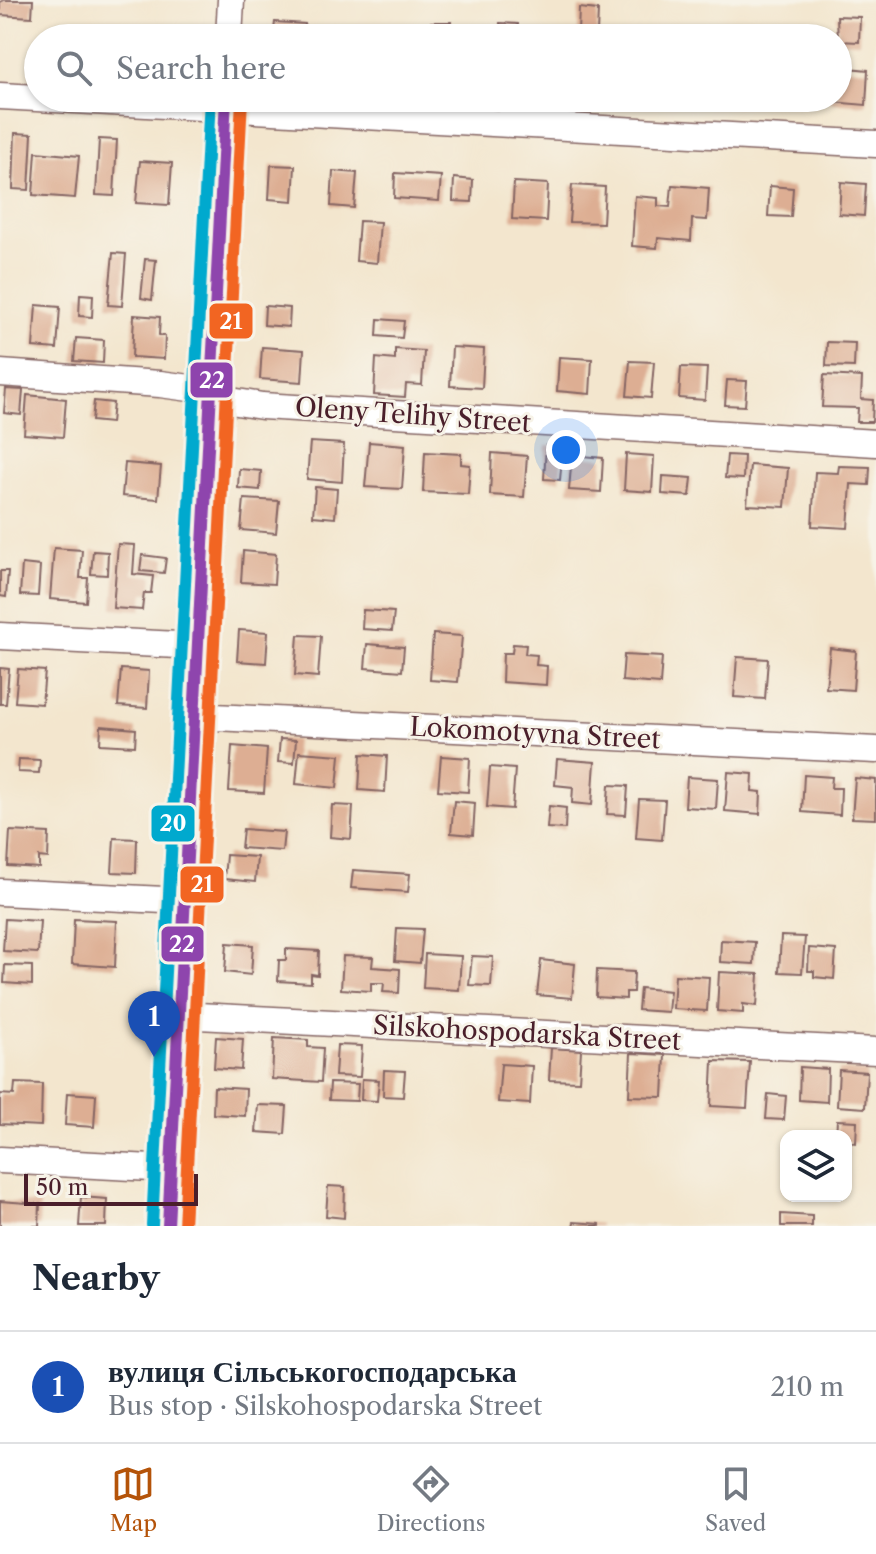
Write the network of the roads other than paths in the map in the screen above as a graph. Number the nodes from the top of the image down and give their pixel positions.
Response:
1 (231, 0) edge
2 (230, 24) edge
3 (0, 96) edge
4 (24, 97) edge
5 (225, 112) edge
6 (368, 112) edge
7 (876, 144) edge
8 (0, 373) edge
9 (211, 393) junction
10 (876, 443) edge
11 (0, 636) edge
12 (198, 646) junction
13 (194, 716) junction
14 (876, 750) edge
15 (0, 892) edge
16 (185, 901) junction
17 (179, 1015) junction
18 (876, 1051) edge
19 (0, 1160) edge
20 (171, 1169) junction
21 (168, 1226) edge

1 - 2 street
3 - 4 street
5 - 9 street
6 - 7 street
8 - 9 street, Oleny Telihy Street
9 - 10 street, Oleny Telihy Street
9 - 12 street
11 - 12 street
12 - 13 street
13 - 14 street, Lokomotyvna Street
13 - 16 street
15 - 16 street
16 - 17 street
17 - 18 street, Silskohospodarska Street
17 - 20 street
19 - 20 street
20 - 21 street

